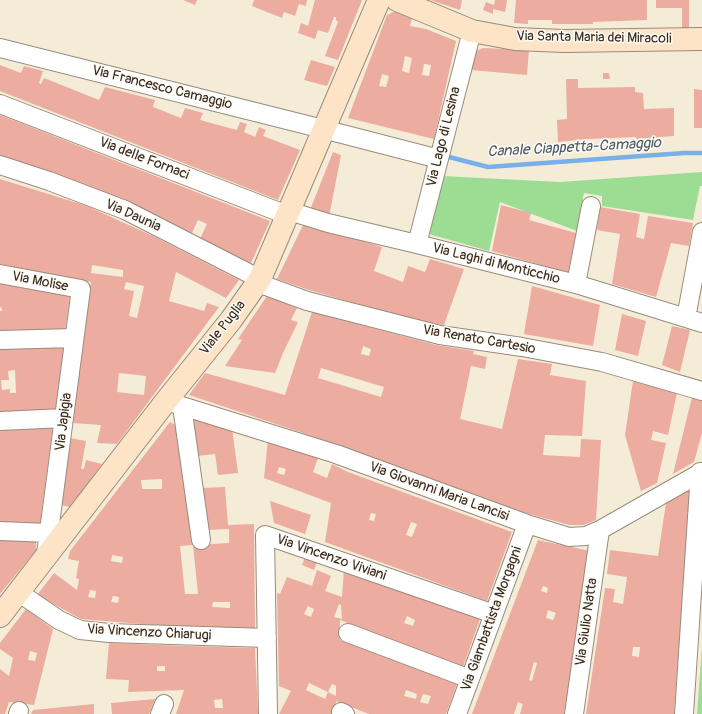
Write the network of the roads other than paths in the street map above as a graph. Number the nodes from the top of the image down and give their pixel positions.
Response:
1 (393, 0) edge
2 (472, 31) junction
3 (702, 39) edge
4 (0, 48) edge
5 (0, 104) edge
6 (323, 129) junction
7 (439, 159) junction
8 (0, 165) edge
9 (592, 206) dead end
10 (288, 213) junction
11 (701, 243) edge
12 (417, 244) junction
13 (0, 274) edge
14 (259, 281) junction
15 (576, 284) junction
16 (81, 289) joint
17 (694, 320) edge
18 (74, 338) junction
19 (0, 340) edge
20 (702, 391) edge
21 (174, 404) junction
22 (64, 418) junction
23 (0, 421) edge
24 (701, 472) edge
25 (526, 524) junction
26 (600, 530) junction
27 (0, 531) edge
28 (49, 533) junction
29 (201, 540) dead end
30 (46, 554) junction
31 (18, 592) junction
32 (494, 614) junction
33 (0, 616) edge
34 (348, 633) dead end
35 (267, 638) junction
36 (470, 679) junction
37 (268, 714) edge
38 (457, 714) edge
39 (574, 714) edge
40 (684, 714) edge

1 - 2 main road, Via Santa Maria dei Miracoli
1 - 6 main road, Viale Puglia
2 - 3 main road, Via Santa Maria dei Miracoli
2 - 7 street, Via Lago di Lesina
4 - 6 street, Via Francesco Camaggio
5 - 10 street, Via delle Fornaci
6 - 7 street, Via Francesco Camaggio
6 - 10 main road, Viale Puglia
7 - 12 street, Via Lago di Lesina
8 - 14 street, Via Daunia
9 - 15 street
10 - 12 street, Via Laghi di Monticchio
10 - 14 main road, Viale Puglia
11 - 17 street
12 - 15 street, Via Laghi di Monticchio
13 - 16 street, Via Molise
14 - 20 street, Via Renato Cartesio
14 - 21 main road, Viale Puglia
15 - 17 street, Via Laghi di Monticchio
16 - 18 street, Via Japigia
18 - 19 street
18 - 22 street, Via Japigia
21 - 25 street, Via Giovanni Maria Lancisi
21 - 29 street
21 - 30 main road, Viale Puglia
22 - 23 street
22 - 28 street, Via Japigia
24 - 26 street, Via Giovanni Maria Lancisi
24 - 40 street
25 - 26 street, Via Giovanni Maria Lancisi
25 - 32 street, Via Giambattista Morgagni
26 - 39 street, Via Giulio Natta
27 - 28 street
28 - 30 street, Via Japigia
30 - 31 main road, Viale Puglia
31 - 33 main road, Viale Puglia
31 - 35 street, Via Vincenzo Chiarugi
32 - 35 street, Via Vincenzo Viviani
32 - 36 street, Via Giambattista Morgagni
34 - 36 street
35 - 37 street
36 - 38 street, Via Giambattista Morgagni

